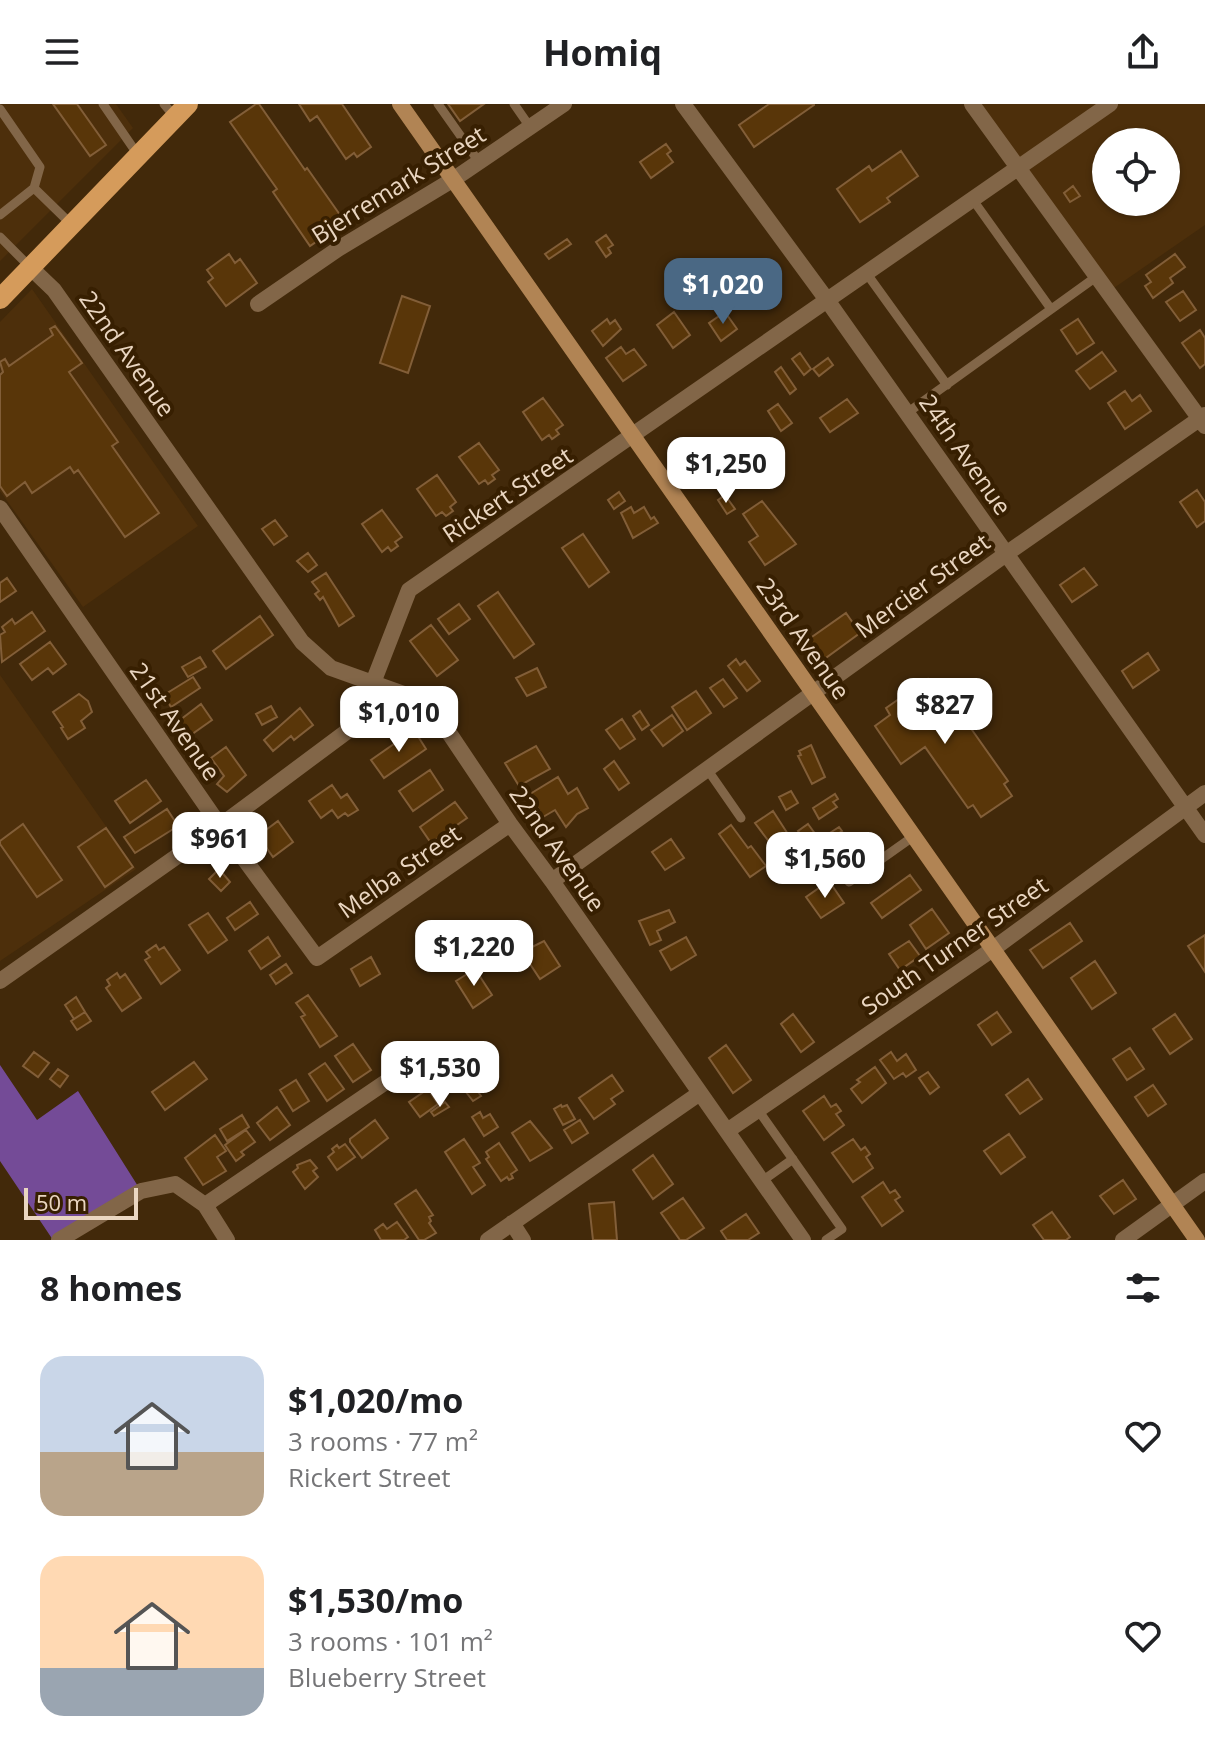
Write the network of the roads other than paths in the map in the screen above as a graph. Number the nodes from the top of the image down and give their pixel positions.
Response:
1 (103, 104) edge
2 (400, 104) edge
3 (438, 104) edge
4 (514, 104) edge
5 (683, 104) edge
6 (972, 104) edge
7 (1110, 104) edge
8 (562, 105) edge
9 (176, 108) edge
10 (0, 109) edge
11 (11, 126) junction
12 (530, 127) junction
13 (0, 134) edge
14 (138, 155) junction
15 (479, 162) junction
16 (1017, 168) junction
17 (454, 179) junction
18 (34, 188) junction
19 (973, 200) junction
20 (0, 215) edge
21 (72, 225) junction
22 (0, 237) edge
23 (31, 268) junction
24 (867, 274) junction
25 (1096, 277) junction
26 (0, 299) edge
27 (827, 300) junction
28 (258, 304) dead end
29 (1051, 309) junction
30 (947, 385) junction
31 (907, 413) junction
32 (1203, 420) edge
33 (633, 437) junction
34 (0, 508) edge
35 (1006, 554) junction
36 (374, 684) junction
37 (813, 692) junction
38 (707, 769) junction
39 (1205, 793) edge
40 (1185, 806) junction
41 (741, 818) dead end
42 (510, 824) junction
43 (220, 826) junction
44 (1205, 835) edge
45 (914, 836) junction
46 (552, 881) junction
47 (849, 882) dead end
48 (993, 949) junction
49 (317, 958) joint
50 (0, 981) edge
51 (402, 1071) dead end
52 (700, 1093) junction
53 (758, 1110) junction
54 (727, 1131) junction
55 (793, 1159) junction
56 (762, 1181) junction
57 (1205, 1181) edge
58 (1172, 1204) junction
59 (205, 1205) junction
60 (512, 1223) junction
61 (59, 1240) edge
62 (227, 1240) edge
63 (488, 1240) edge
64 (523, 1240) edge
65 (803, 1240) edge
66 (826, 1240) edge
67 (1123, 1240) edge
68 (1197, 1240) edge

1 - 14 lane
2 - 17 street, 23rd Avenue
3 - 15 lane
4 - 12 lane
5 - 27 street, 24th Avenue
6 - 16 street
7 - 16 street, Rickert Street
8 - 12 street, Bjerremark Street
9 - 14 main road
10 - 11 lane
11 - 13 lane
11 - 18 lane
12 - 15 street, Bjerremark Street
14 - 21 main road
15 - 17 street, Bjerremark Street
16 - 19 street, Rickert Street
16 - 25 street
17 - 28 street, Bjerremark Street
17 - 33 street, 23rd Avenue
18 - 20 lane
18 - 21 lane
19 - 24 street, Rickert Street
19 - 29 lane
21 - 23 main road
22 - 23 lane
23 - 26 main road
23 - 36 street, 22nd Avenue
24 - 27 street, Rickert Street
24 - 30 lane
25 - 29 lane
25 - 32 street
27 - 31 street, 24th Avenue
27 - 33 street, Rickert Street
29 - 30 lane
30 - 31 lane
31 - 35 street, 24th Avenue
32 - 35 street, Mercier Street
33 - 36 street, Rickert Street
33 - 37 street, 23rd Avenue
34 - 43 street, 21st Avenue
35 - 37 street, Mercier Street
35 - 40 street, 24th Avenue
36 - 42 street, 22nd Avenue
36 - 43 street, Rickert Street
37 - 38 street, Mercier Street
37 - 45 street, 23rd Avenue
38 - 41 lane
38 - 46 street, Mercier Street
39 - 40 street, South Turner Street
40 - 44 street, 24th Avenue
40 - 48 street, South Turner Street
42 - 46 street, 22nd Avenue
42 - 49 street, Melba Street
43 - 49 street, 21st Avenue
43 - 50 street, Rickert Street
45 - 47 lane
45 - 48 street, 23rd Avenue
46 - 52 street, 22nd Avenue
48 - 53 street, South Turner Street
48 - 58 street, 23rd Avenue
51 - 59 street
52 - 54 street, 22nd Avenue
52 - 60 street
53 - 54 street, South Turner Street
53 - 55 lane
54 - 56 street, 22nd Avenue
55 - 56 lane
55 - 66 lane
56 - 65 street, 22nd Avenue
57 - 58 street
58 - 67 street
58 - 68 street, 23rd Avenue
59 - 61 street
59 - 62 street
60 - 63 street
60 - 64 street

